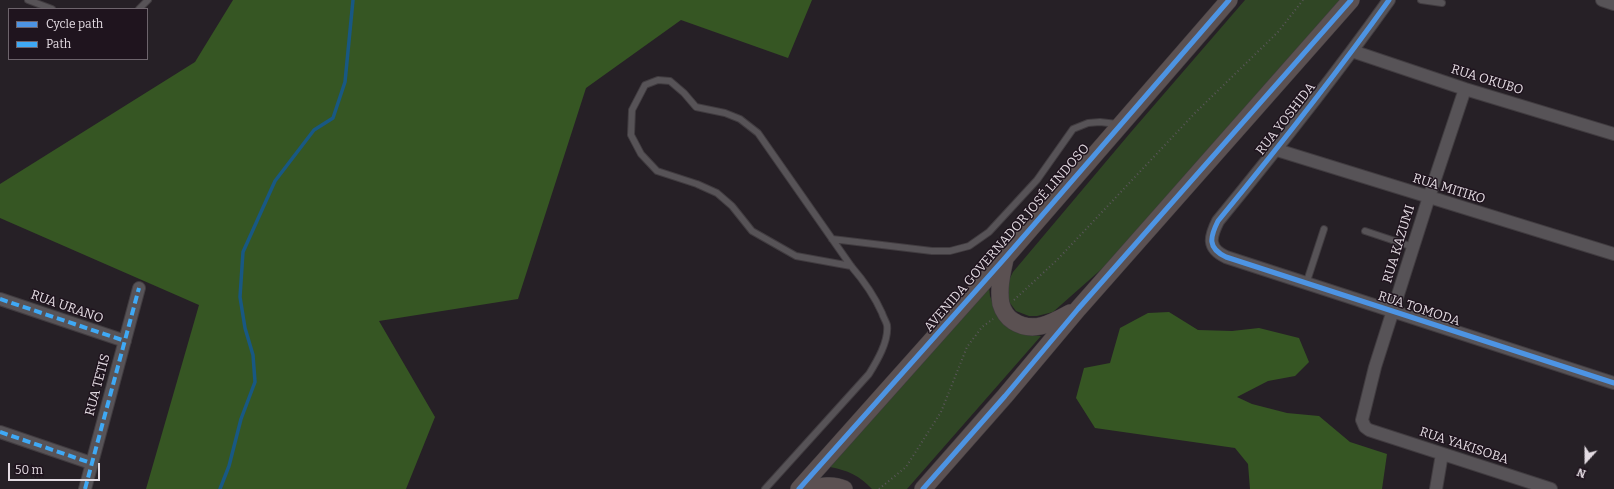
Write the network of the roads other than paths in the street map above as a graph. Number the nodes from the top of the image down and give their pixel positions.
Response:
1 (28, 0) edge
2 (148, 0) edge
3 (1351, 0) edge
4 (1389, 0) edge
5 (1421, 0) edge
6 (1602, 0) edge
7 (1224, 1) edge
8 (1442, 3) dead end
9 (1614, 4) edge
10 (49, 8) edge
11 (140, 8) edge
12 (1352, 51) junction
13 (1465, 89) junction
14 (1121, 125) junction
15 (1614, 134) edge
16 (1277, 150) junction
17 (1429, 197) junction
18 (1324, 229) dead end
19 (1365, 231) dead end
20 (832, 239) junction
21 (1413, 247) junction
22 (1218, 254) joint
23 (1614, 254) edge
24 (1005, 258) junction
25 (852, 266) junction
26 (1306, 284) junction
27 (139, 288) dead end
28 (0, 298) edge
29 (1078, 309) junction
30 (1392, 312) junction
31 (125, 341) junction
32 (1614, 383) edge
33 (1369, 430) joint
34 (0, 432) edge
35 (1442, 454) junction
36 (91, 463) junction
37 (84, 489) edge
38 (766, 489) edge
39 (799, 489) edge
40 (810, 489) edge
41 (844, 489) edge
42 (923, 489) edge
43 (1436, 489) edge
44 (1551, 489) edge

1 - 10 lane
2 - 11 lane
3 - 29 main road
4 - 12 street, RUA YOSHIDA
5 - 8 lane
6 - 9 street
7 - 14 main road, AVENIDA GOVERNADOR JOSÉ LINDOSO
12 - 13 street, RUA OKUBO
12 - 16 street, RUA YOSHIDA
13 - 15 street, RUA OKUBO
13 - 17 street, RUA KAZUMI
14 - 20 lane
14 - 24 main road, AVENIDA GOVERNADOR JOSÉ LINDOSO
16 - 17 street, RUA MITIKO
16 - 22 street, RUA YOSHIDA
17 - 21 street, RUA KAZUMI
17 - 23 street, RUA MITIKO
18 - 26 lane
19 - 21 lane
20 - 25 lane
20 - 25 lane
21 - 30 street, RUA KAZUMI
22 - 26 street, RUA TOMODA
24 - 29 main road
24 - 39 main road, AVENIDA GOVERNADOR JOSÉ LINDOSO
25 - 38 lane
26 - 30 street, RUA TOMODA
27 - 31 street, RUA TETIS
28 - 31 street, RUA URANO
29 - 42 main road
30 - 32 street, RUA TOMODA
30 - 33 street, RUA KAZUMI
31 - 36 street, RUA TETIS
33 - 35 street, RUA YAKISOBA
34 - 36 street
35 - 43 street
35 - 44 street, RUA YAKISOBA
36 - 37 street, RUA TETIS
40 - 41 main road

